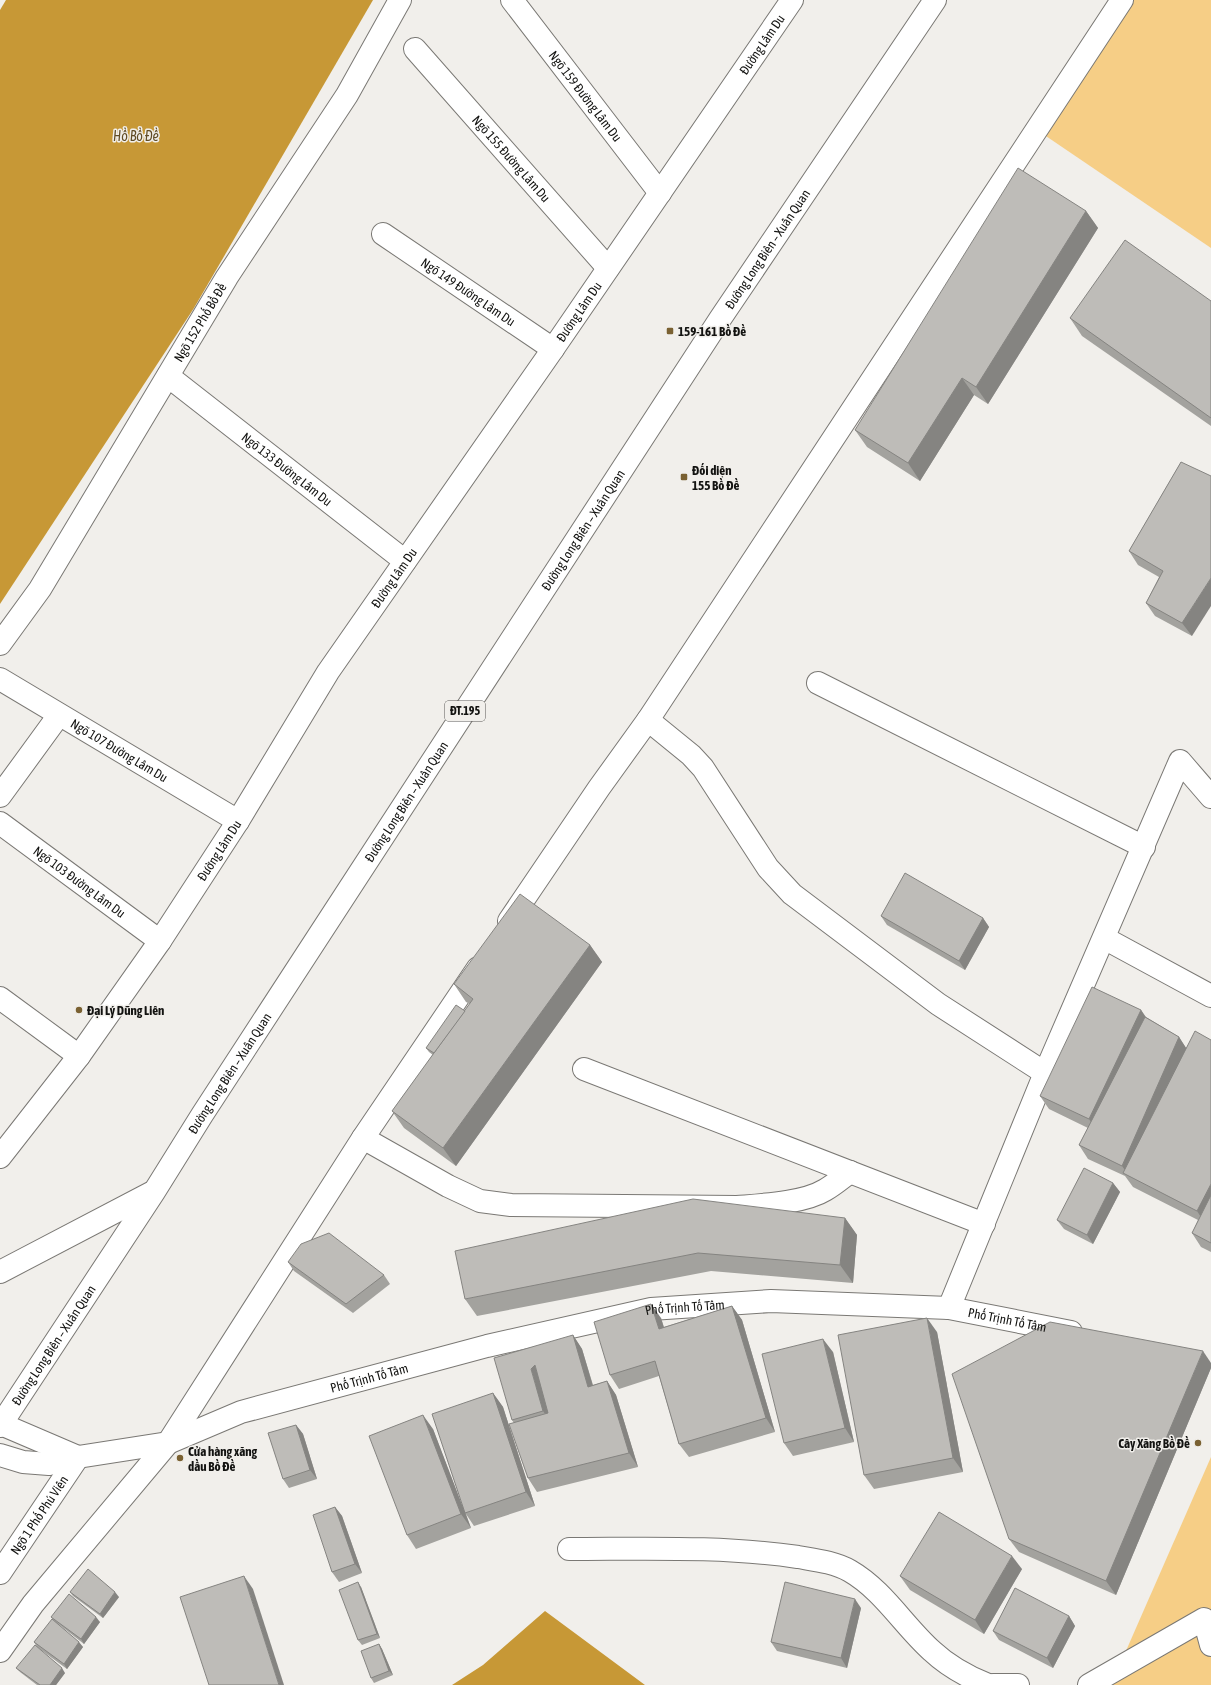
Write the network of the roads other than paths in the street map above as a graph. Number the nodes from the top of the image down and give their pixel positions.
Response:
1 (400, 0) edge
2 (512, 0) edge
3 (792, 0) edge
4 (935, 0) edge
5 (1122, 0) edge
6 (415, 48) dead end
7 (660, 193) junction
8 (384, 234) dead end
9 (608, 268) junction
10 (553, 349) junction
11 (168, 376) junction
12 (405, 561) junction
13 (0, 644) edge
14 (0, 679) edge
15 (818, 683) dead end
16 (59, 714) junction
17 (648, 720) junction
18 (0, 796) edge
19 (1211, 797) edge
20 (238, 821) junction
21 (0, 823) edge
22 (1144, 847) junction
23 (1104, 938) junction
24 (160, 941) junction
25 (1211, 996) edge
26 (0, 998) edge
27 (79, 1056) junction
28 (584, 1069) dead end
29 (1045, 1073) junction
30 (363, 1138) junction
31 (0, 1157) edge
32 (850, 1172) junction
33 (154, 1192) junction
34 (984, 1224) junction
35 (0, 1272) edge
36 (949, 1308) junction
37 (1091, 1336) edge
38 (1, 1425) edge
39 (168, 1443) junction
40 (0, 1455) edge
41 (78, 1457) junction
42 (569, 1549) dead end
43 (0, 1573) edge
44 (1207, 1617) edge
45 (1211, 1645) edge
46 (0, 1651) edge
47 (988, 1685) edge
48 (993, 1685) edge
49 (1018, 1685) edge
50 (1089, 1685) edge

1 - 11 street, Ngõ 152 Phố Bồ Đề
2 - 7 street, Ngõ 159 Đường Lâm Du
3 - 7 street, Đường Lâm Du
4 - 33 street, Đường Long Biên – Xuân Quan / ĐT.195
5 - 17 street
6 - 9 street, Ngõ 155 Đường Lâm Du
7 - 9 street, Đường Lâm Du
8 - 10 street, Ngõ 149 Đường Lâm Du
9 - 10 street, Đường Lâm Du
10 - 12 street, Đường Lâm Du
11 - 12 street, Ngõ 133 Đường Lâm Du
11 - 13 street, Ngõ 152 Phố Bồ Đề
12 - 20 street, Đường Lâm Du
14 - 16 street, Ngõ 107 Đường Lâm Du
15 - 22 street
16 - 18 street
16 - 20 street, Ngõ 107 Đường Lâm Du
17 - 29 street
17 - 30 street
19 - 22 street
20 - 24 street, Đường Lâm Du
21 - 24 street, Ngõ 103 Đường Lâm Du
22 - 23 street
23 - 25 street
23 - 29 street
24 - 27 street, Đường Lâm Du
26 - 27 street
27 - 31 street, Đường Lâm Du
28 - 32 street
29 - 34 street
30 - 32 street
30 - 39 street
32 - 34 street
33 - 35 street
33 - 38 street, Đường Long Biên – Xuân Quan / ĐT.195
34 - 36 street
36 - 37 street, Phố Trịnh Tố Tâm
36 - 39 street, Phố Trịnh Tố Tâm
38 - 41 street
39 - 41 street, Phố Trịnh Tố Tâm
39 - 46 street
40 - 41 street, Phố Trịnh Tố Tâm
41 - 43 street, Ngõ 1 Phố Phú Viên
42 - 47 street
44 - 45 street
44 - 50 street
48 - 49 street

